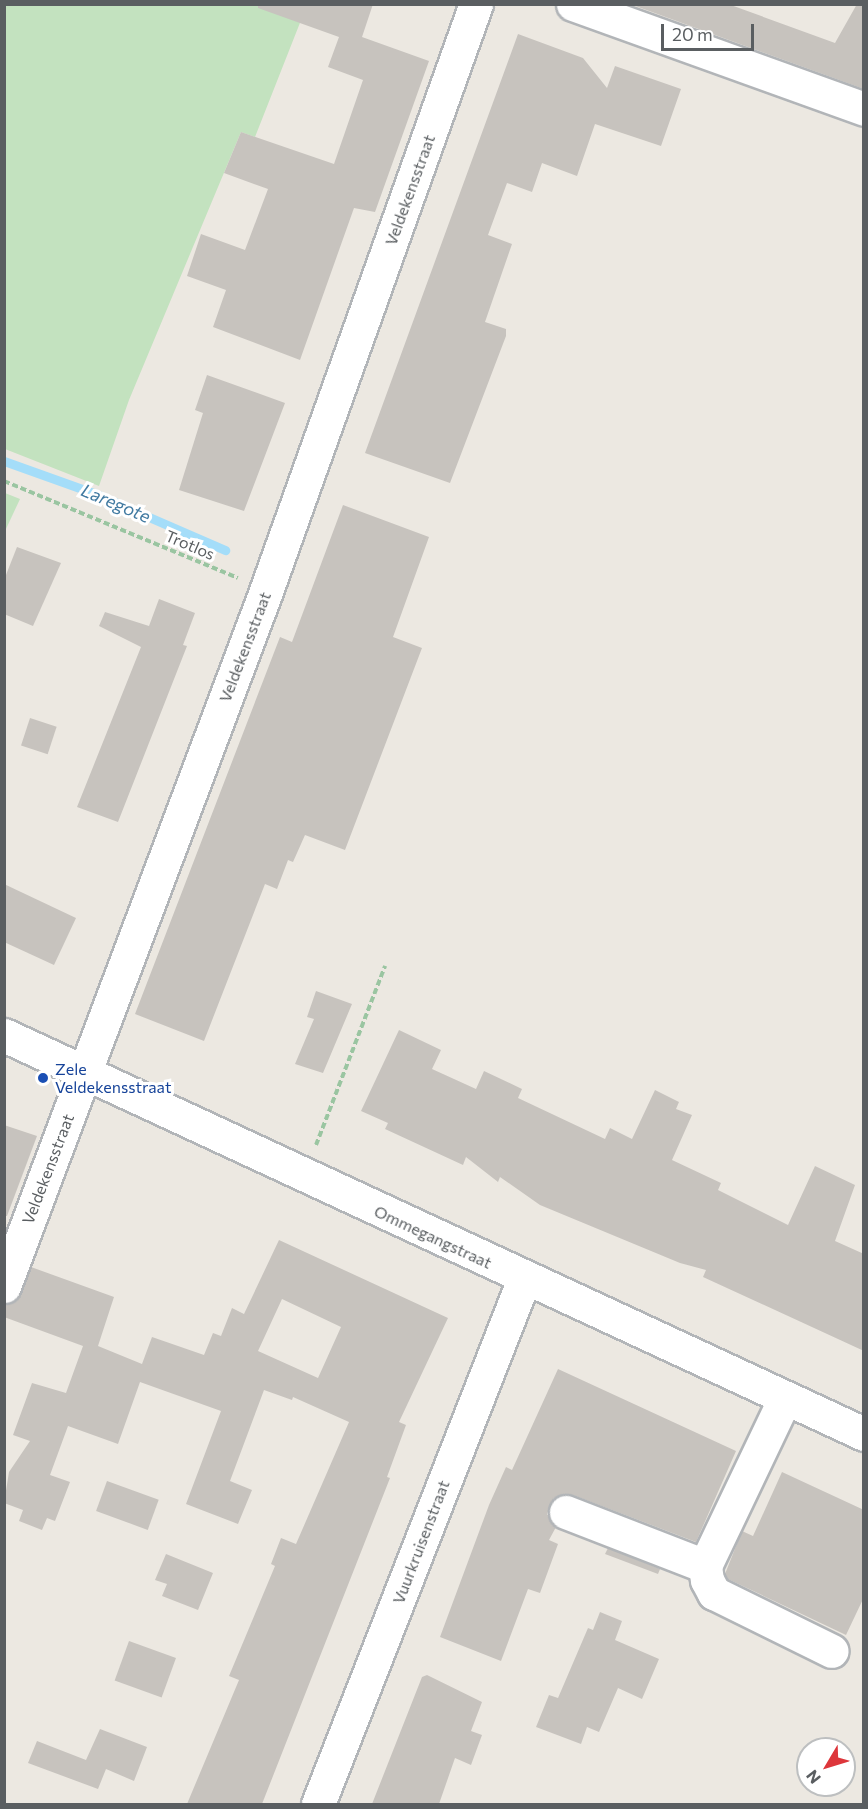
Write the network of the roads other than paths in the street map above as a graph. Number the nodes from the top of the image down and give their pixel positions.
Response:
1 (476, 4) edge
2 (573, 4) edge
3 (864, 109) edge
4 (4, 1035) edge
5 (85, 1071) junction
6 (524, 1279) junction
7 (4, 1286) edge
8 (785, 1398) junction
9 (864, 1434) edge
10 (566, 1512) dead end
11 (705, 1566) junction
12 (832, 1651) dead end
13 (318, 1804) edge

1 - 5 street, Veldekensstraat
2 - 3 street
4 - 5 street, Ommegangstraat
5 - 6 street, Ommegangstraat
5 - 7 street, Veldekensstraat
6 - 8 street, Ommegangstraat
6 - 13 street, Vuurkruisenstraat
8 - 9 street, Ommegangstraat
8 - 11 street
10 - 11 street
11 - 12 street

